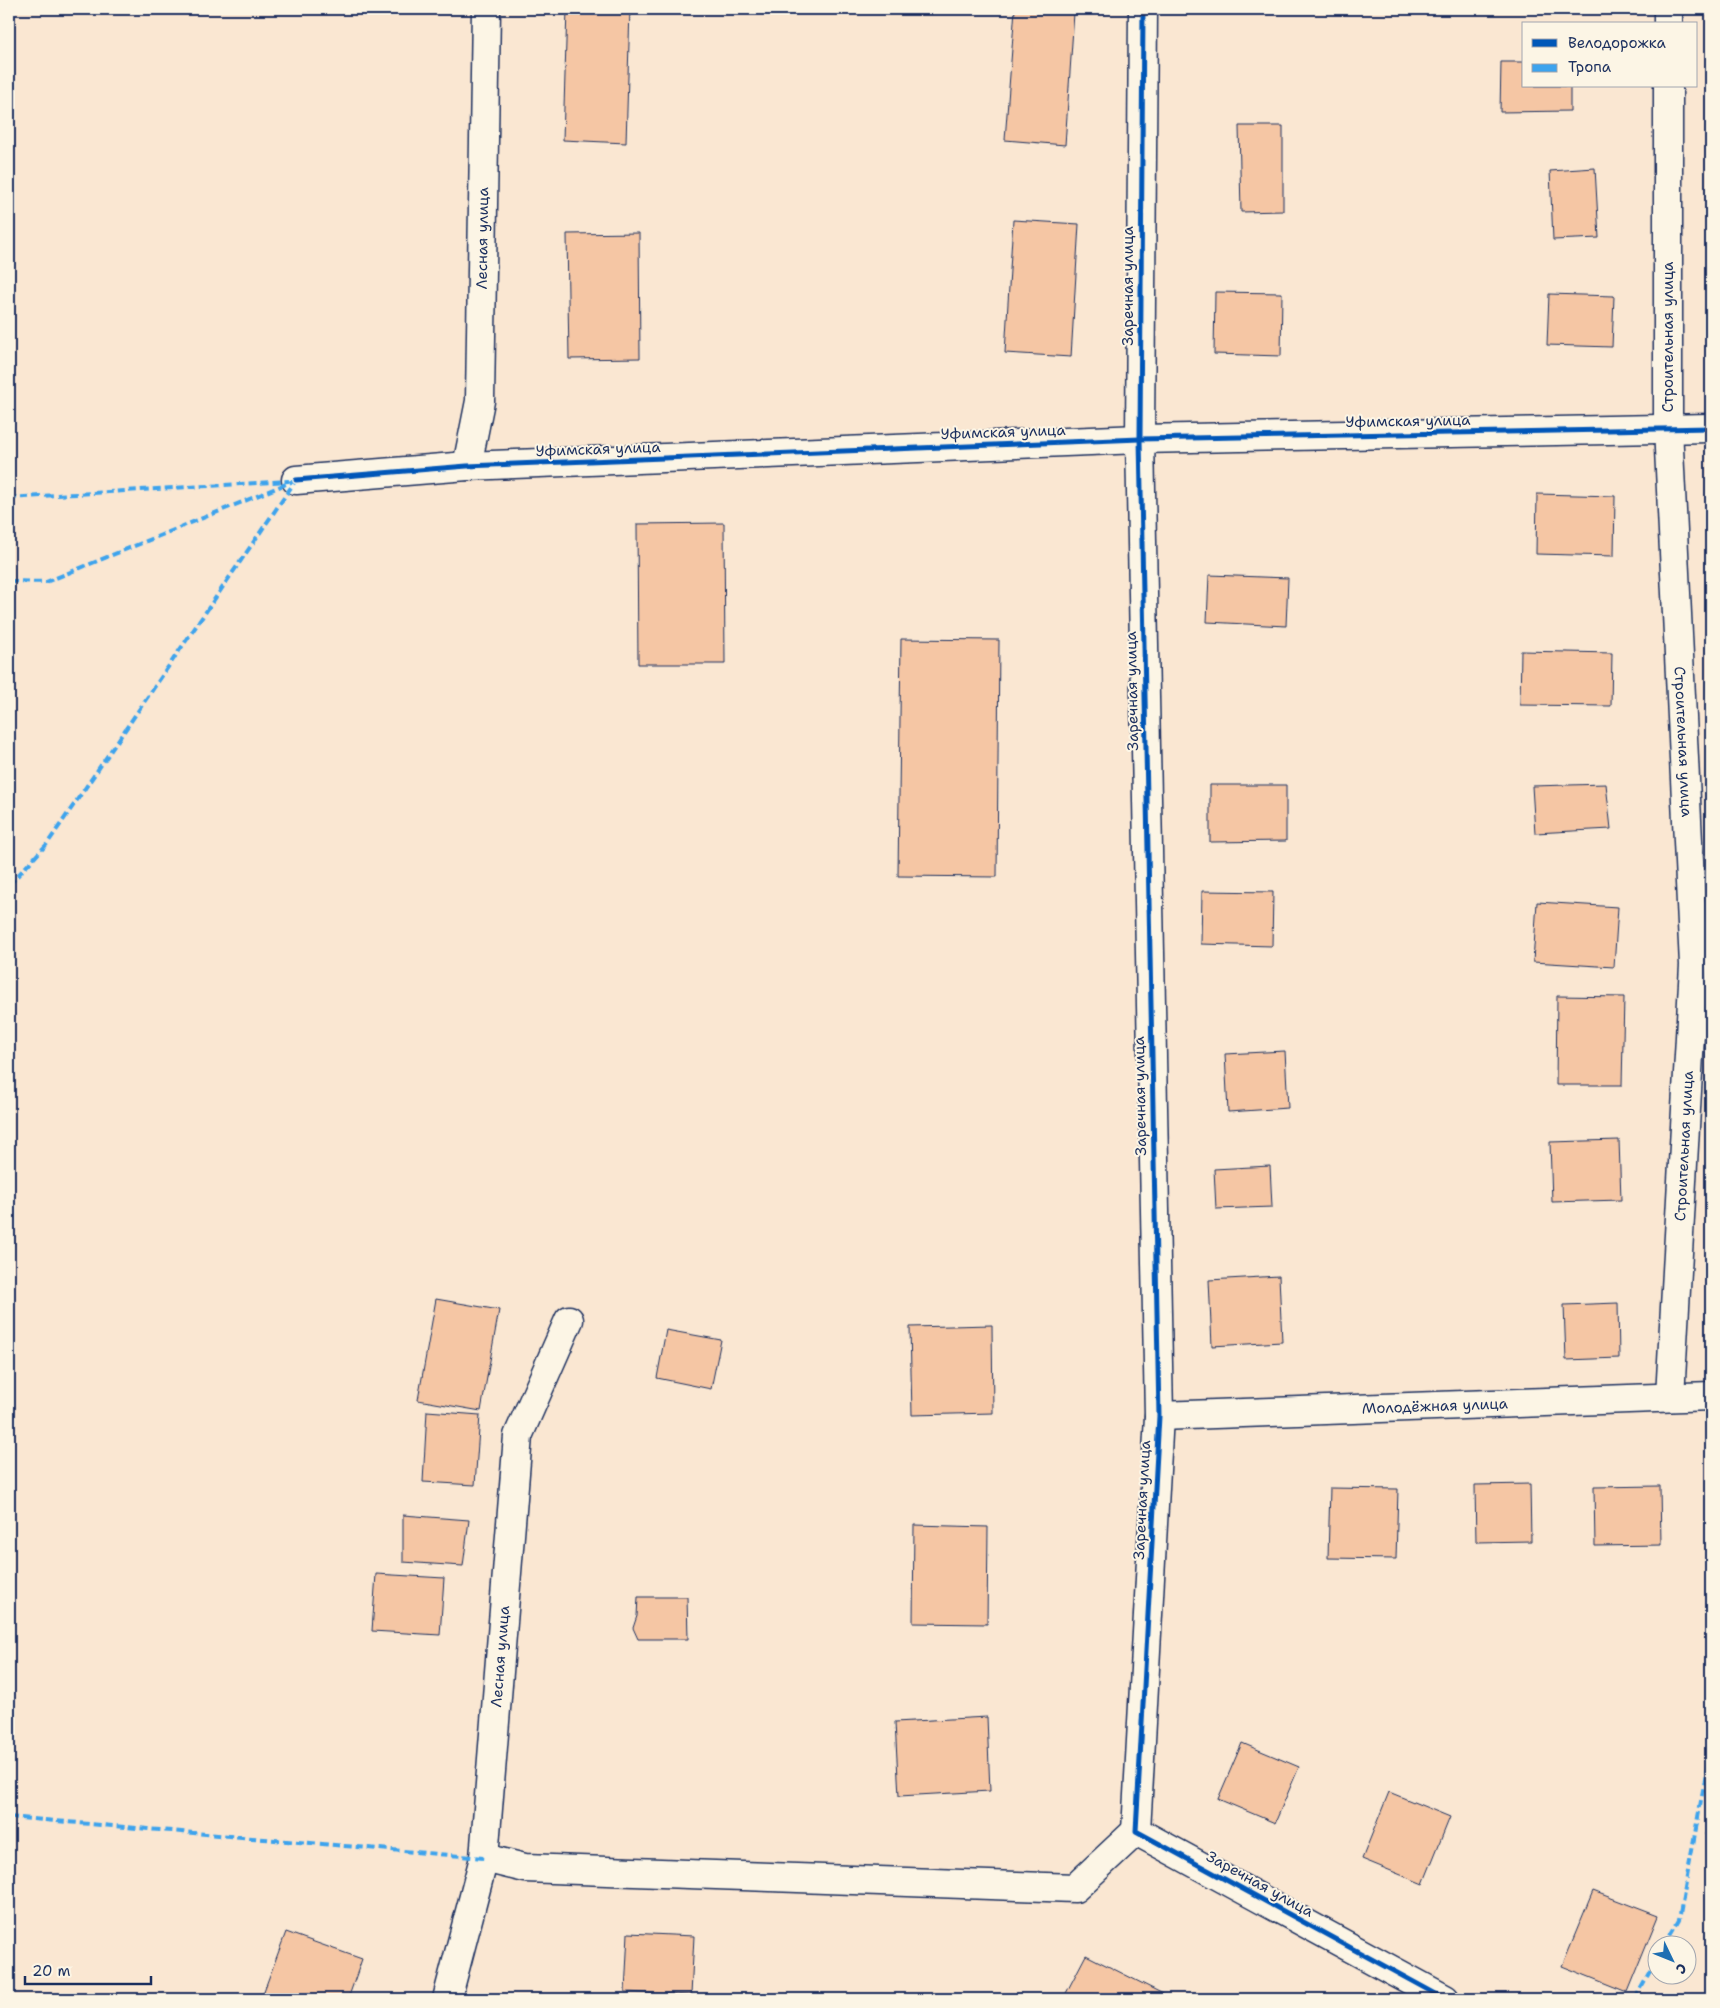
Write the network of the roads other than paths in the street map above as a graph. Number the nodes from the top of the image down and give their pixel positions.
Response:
1 (486, 9) edge
2 (1143, 9) edge
3 (1668, 9) edge
4 (1668, 22) edge
5 (1668, 88) edge
6 (1668, 428) junction
7 (1711, 428) edge
8 (1140, 439) junction
9 (467, 466) junction
10 (296, 480) dead end
11 (569, 1320) dead end
12 (1711, 1396) edge
13 (1670, 1397) junction
14 (1159, 1416) junction
15 (1136, 1831) junction
16 (484, 1858) junction
17 (448, 1999) edge
18 (1445, 1999) edge

1 - 9 street, Лесная улица
2 - 8 street, Заречная улица
3 - 4 street
5 - 6 street, Строительная улица
6 - 7 street, Уфимская улица
6 - 8 street, Уфимская улица
6 - 13 street, Строительная улица
8 - 9 street, Уфимская улица
8 - 14 street, Заречная улица
9 - 10 street, Уфимская улица
11 - 16 street, Лесная улица
12 - 13 street, Молодёжная улица
13 - 14 street, Молодёжная улица
14 - 15 street, Заречная улица
15 - 16 street
15 - 18 street, Заречная улица
16 - 17 street, Лесная улица

